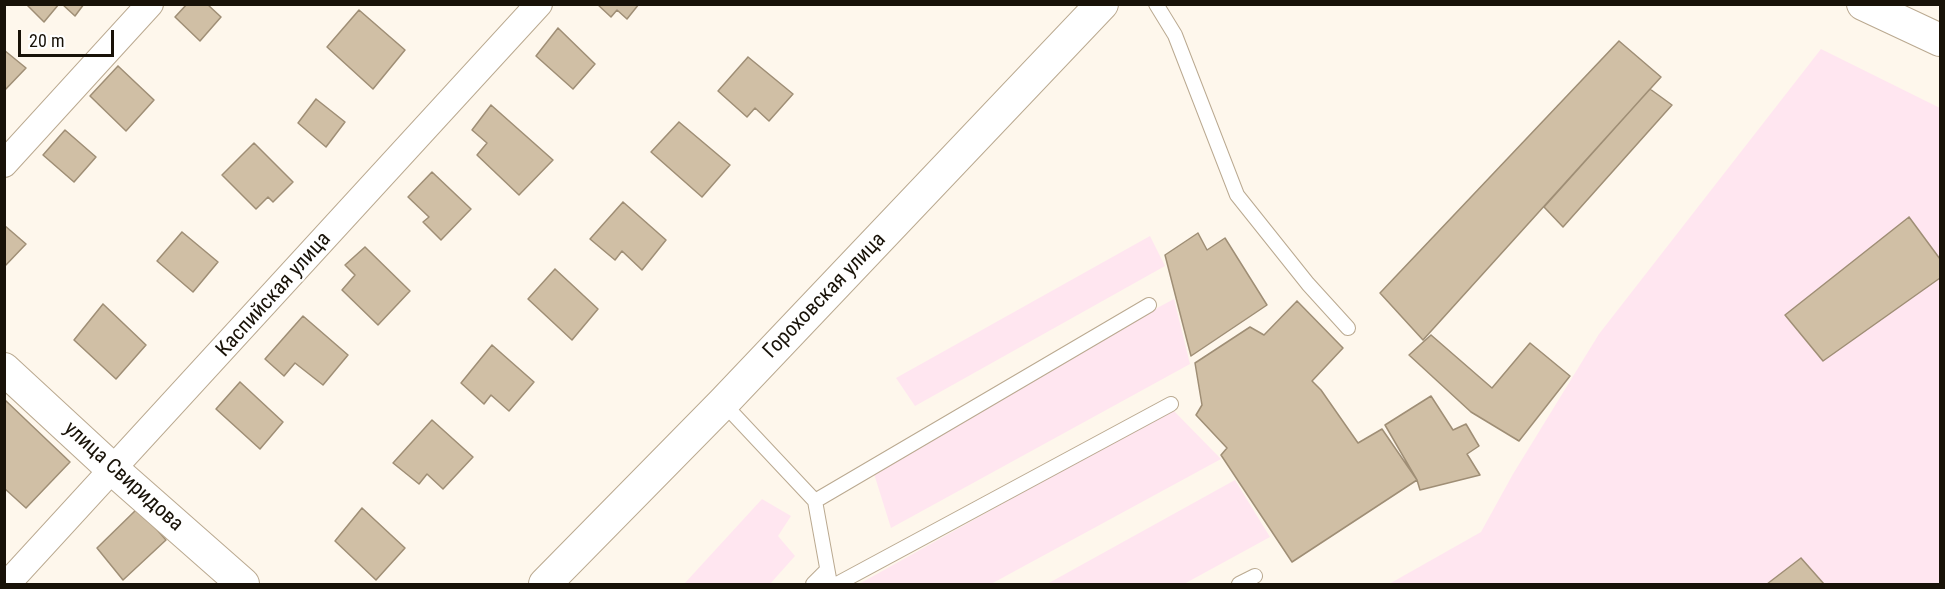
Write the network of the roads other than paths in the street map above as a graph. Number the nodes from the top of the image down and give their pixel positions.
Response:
1 (150, 4) edge
2 (539, 4) edge
3 (1102, 4) edge
4 (1156, 4) edge
5 (1863, 4) edge
6 (1941, 40) edge
7 (4, 164) edge
8 (1149, 305) dead end
9 (1348, 328) dead end
10 (4, 369) edge
11 (723, 403) junction
12 (1171, 404) dead end
13 (114, 470) junction
14 (816, 501) junction
15 (827, 570) junction
16 (1255, 576) dead end
17 (8, 585) edge
18 (243, 585) edge
19 (545, 585) edge
20 (813, 585) edge
21 (830, 585) edge
22 (837, 585) edge
23 (1239, 585) edge

1 - 7 street
2 - 13 street, Каспийская улица
3 - 11 street, Гороховская улица
4 - 9 lane
5 - 6 street
8 - 14 lane
10 - 13 street, улица Свиридова
11 - 14 lane
11 - 19 street, Гороховская улица
12 - 22 lane
13 - 17 street, Каспийская улица
13 - 18 street, улица Свиридова
14 - 15 lane
15 - 20 lane
15 - 21 lane
16 - 23 lane

